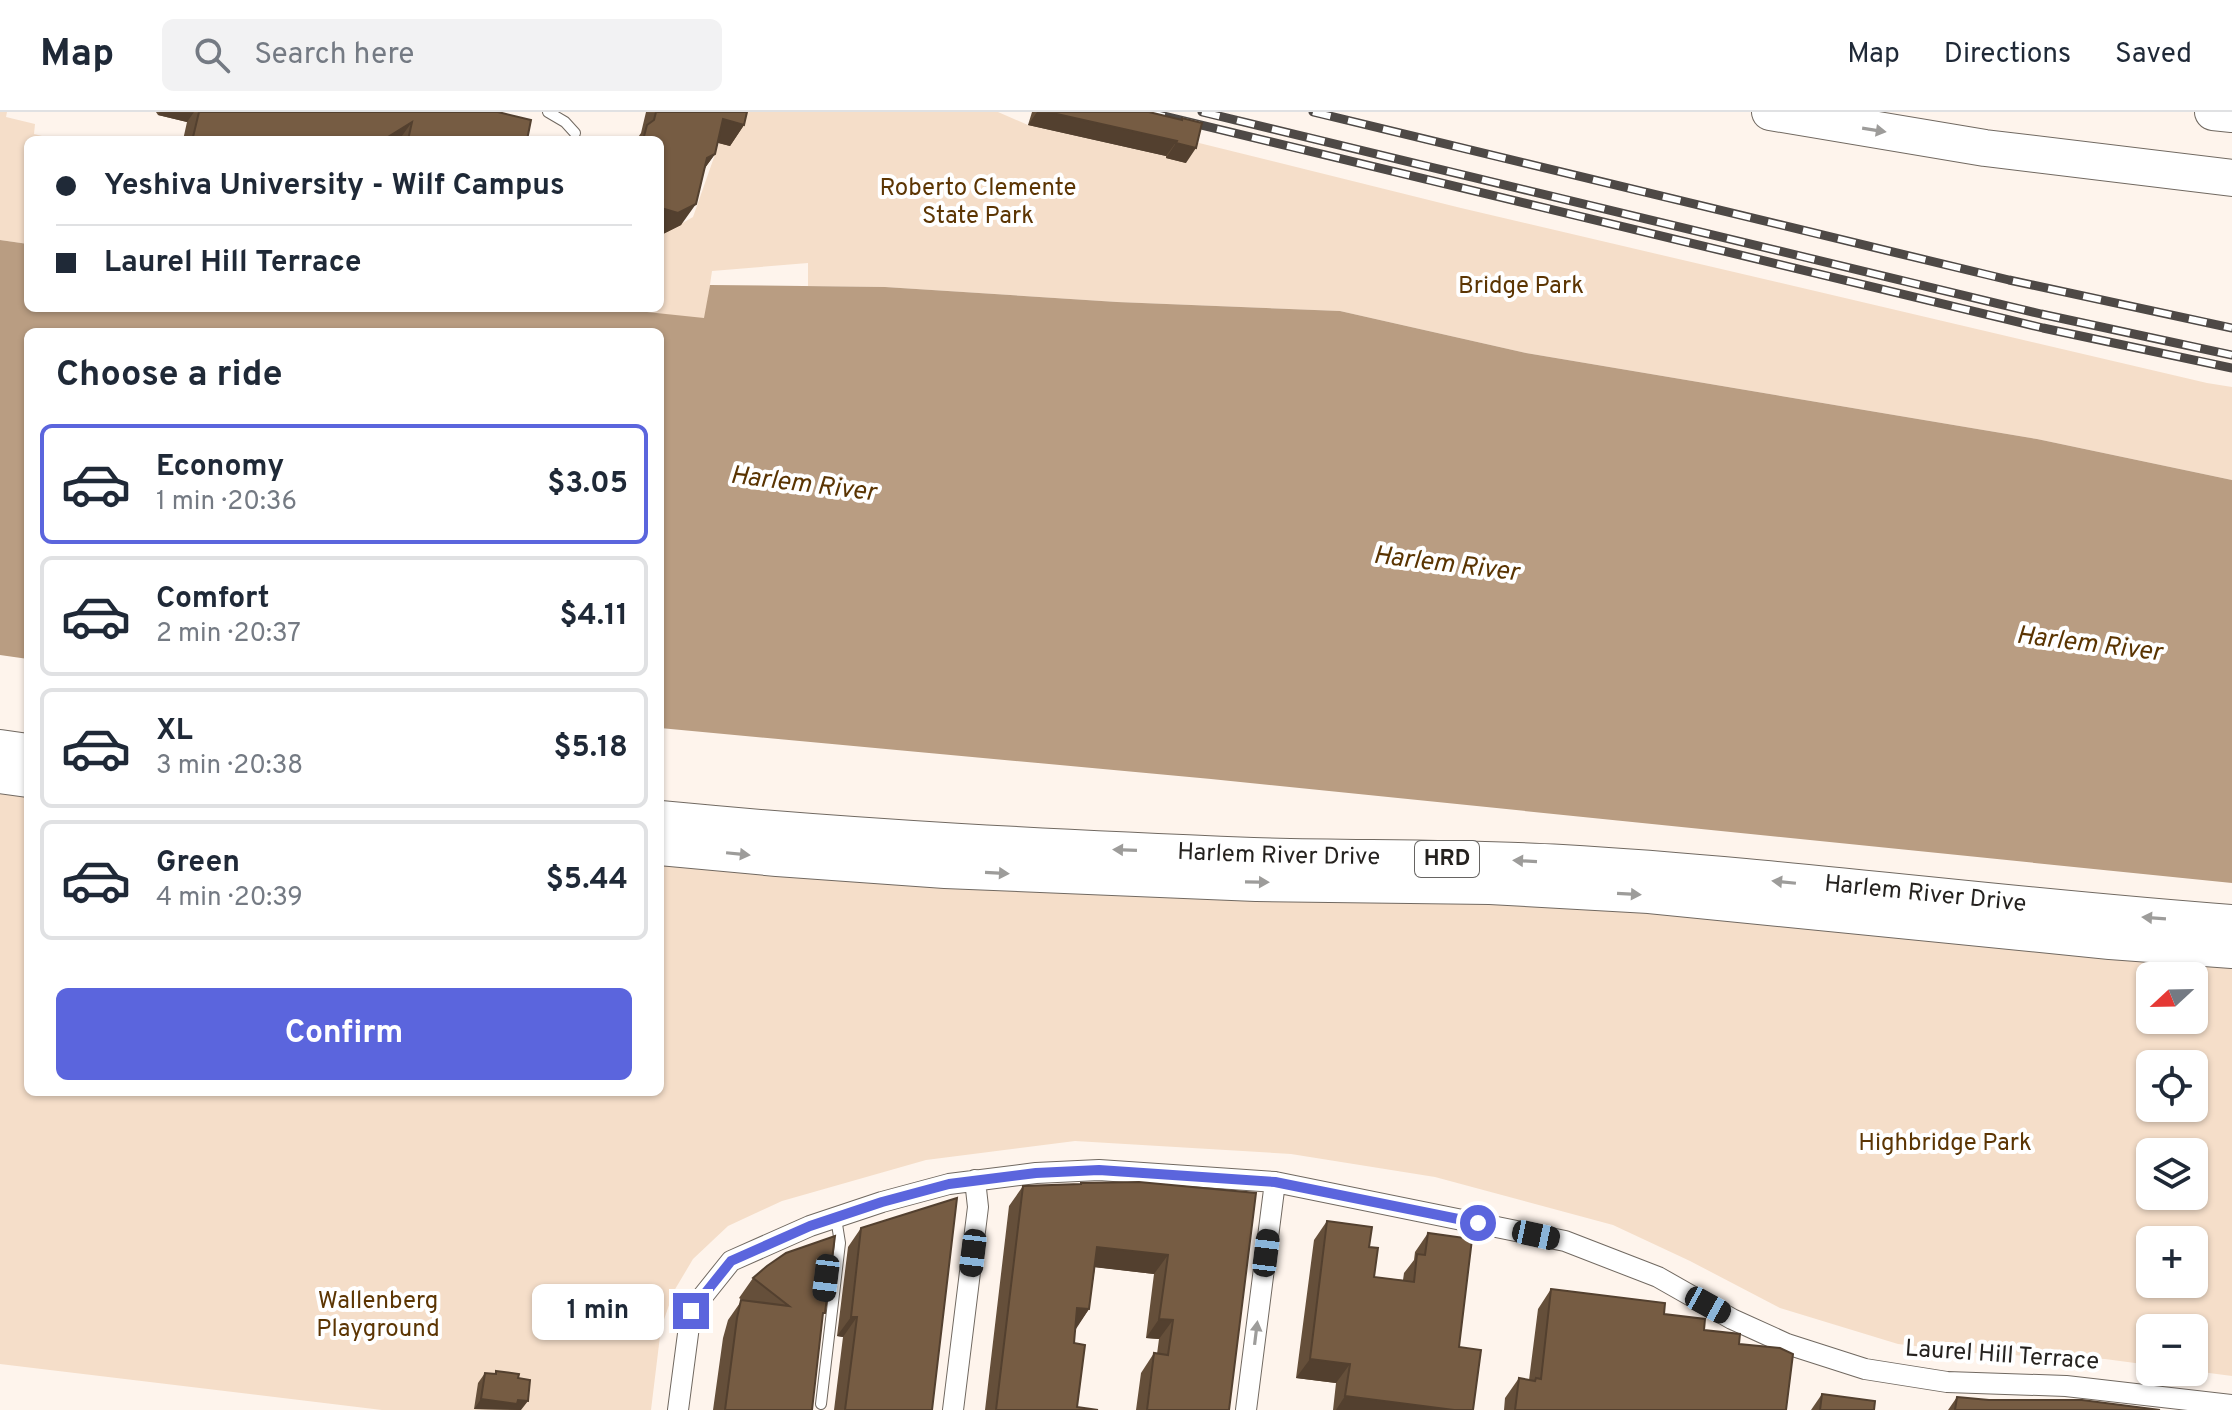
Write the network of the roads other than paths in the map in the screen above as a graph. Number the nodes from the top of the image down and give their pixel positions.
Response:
1 (548, 112) edge
2 (1770, 112) edge
3 (1909, 112) edge
4 (2213, 112) edge
5 (2232, 114) edge
6 (575, 133) dead end
7 (2232, 153) edge
8 (2232, 178) edge
9 (0, 748) edge
10 (24, 751) edge
11 (0, 775) edge
12 (24, 778) edge
13 (664, 819) edge
14 (664, 847) edge
15 (2232, 923) edge
16 (2232, 950) edge
17 (975, 1180) junction
18 (1275, 1182) junction
19 (831, 1219) junction
20 (815, 1404) edge
21 (2232, 1405) edge
22 (678, 1410) edge
23 (953, 1410) edge
24 (1246, 1410) edge

1 - 6 lane
2 -> 8 highway
3 - 7 highway
4 - 5 highway
9 - 10 highway
11 - 12 highway
15 -> 13 highway, Harlem River Drive / HRD
14 -> 16 highway, Harlem River Drive / HRD
17 - 18 street, Laurel Hill Terrace
17 - 19 street, Laurel Hill Terrace
17 - 23 street
18 - 21 street, Laurel Hill Terrace
24 -> 18 street
19 - 20 lane
19 - 22 street, Laurel Hill Terrace

